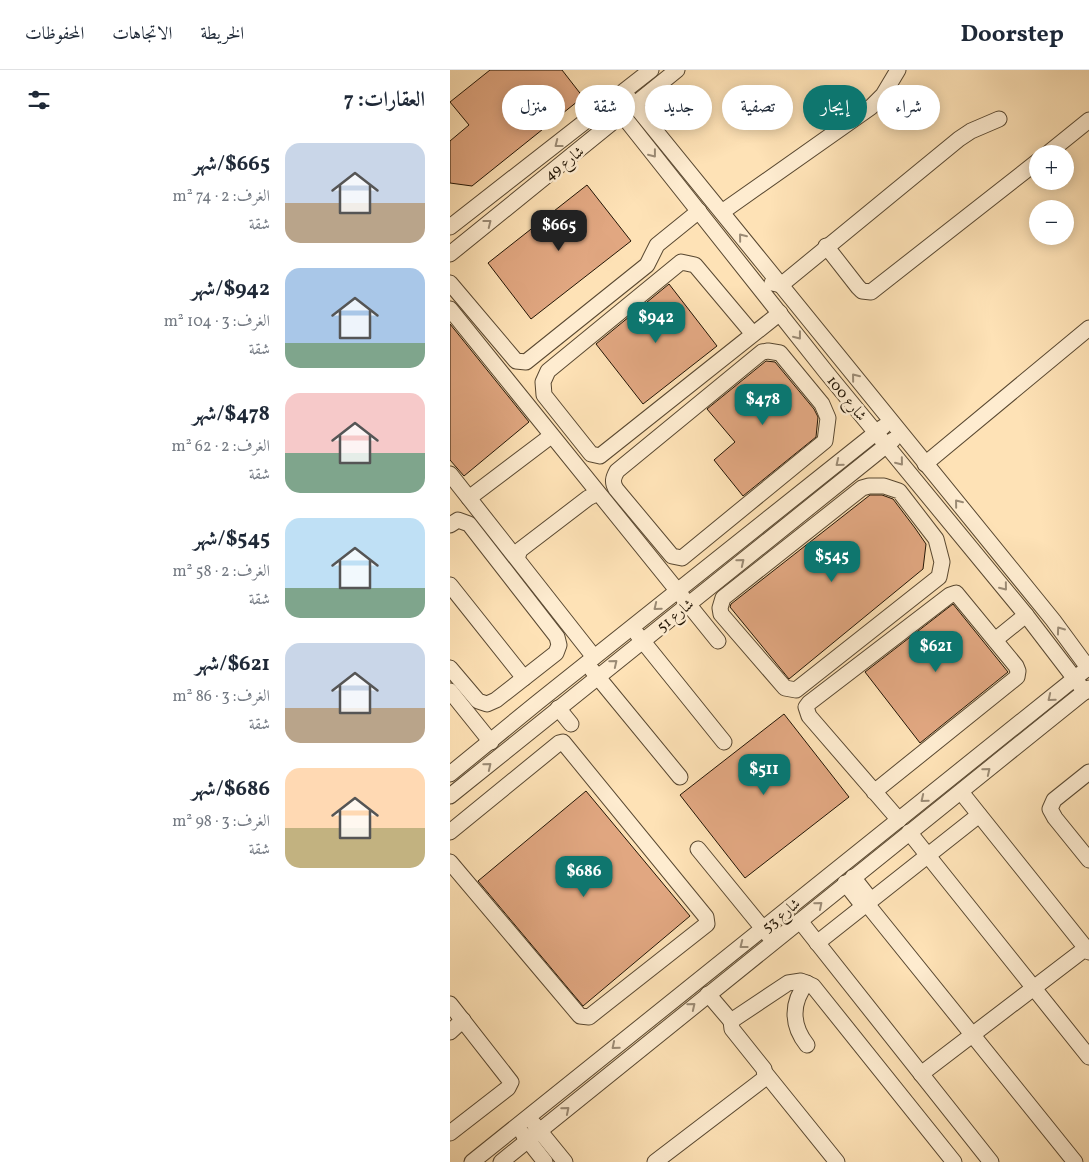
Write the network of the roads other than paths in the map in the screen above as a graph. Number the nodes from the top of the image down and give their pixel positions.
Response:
1 (651, 70) edge
2 (677, 70) edge
3 (898, 70) edge
4 (633, 85) edge
5 (635, 106) joint
6 (999, 119) dead end
7 (1089, 120) edge
8 (575, 130) edge
9 (605, 130) edge
10 (634, 130) edge
11 (1058, 145) edge
12 (1029, 168) edge
13 (698, 211) junction
14 (722, 212) junction
15 (450, 226) edge
16 (453, 245) edge
17 (826, 246) junction
18 (757, 255) junction
19 (742, 266) junction
20 (450, 283) edge
21 (780, 285) junction
22 (766, 296) junction
23 (450, 310) edge
24 (780, 313) junction
25 (1089, 328) edge
26 (753, 334) junction
27 (826, 372) junction
28 (807, 386) junction
29 (890, 421) junction
30 (876, 433) junction
31 (900, 434) junction
32 (551, 436) junction
33 (886, 446) junction
34 (926, 464) junction
35 (450, 474) edge
36 (598, 494) junction
37 (469, 498) junction
38 (934, 504) junction
39 (919, 516) junction
40 (450, 524) edge
41 (517, 558) junction
42 (450, 585) edge
43 (678, 590) junction
44 (689, 604) junction
45 (1026, 615) junction
46 (631, 628) junction
47 (995, 640) junction
48 (642, 641) junction
49 (718, 641) dead end
50 (590, 660) junction
51 (450, 668) edge
52 (1089, 668) edge
53 (598, 676) junction
54 (522, 679) junction
55 (1074, 679) junction
56 (1087, 690) edge
57 (450, 691) edge
58 (538, 702) junction
59 (558, 708) junction
60 (571, 724) dead end
61 (490, 742) junction
62 (724, 742) dead end
63 (1089, 772) edge
64 (450, 774) edge
65 (680, 778) dead end
66 (874, 792) junction
67 (961, 792) junction
68 (450, 796) edge
69 (979, 815) junction
70 (899, 820) junction
71 (450, 832) edge
72 (909, 832) junction
73 (698, 850) dead end
74 (927, 855) junction
75 (1089, 860) edge
76 (450, 862) edge
77 (849, 880) junction
78 (867, 903) junction
79 (800, 921) junction
80 (764, 929) junction
81 (774, 941) junction
82 (817, 943) junction
83 (1087, 950) edge
84 (807, 983) junction
85 (1034, 988) junction
86 (708, 994) junction
87 (450, 1004) edge
88 (463, 1020) junction
89 (731, 1022) junction
90 (450, 1032) edge
91 (972, 1035) junction
92 (807, 1045) dead end
93 (1089, 1057) edge
94 (766, 1074) junction
95 (921, 1074) junction
96 (523, 1122) junction
97 (450, 1133) edge
98 (534, 1136) junction
99 (472, 1162) edge
100 (501, 1162) edge
101 (545, 1162) edge
102 (565, 1162) edge
103 (655, 1162) edge
104 (837, 1162) edge
105 (954, 1162) edge
106 (991, 1162) edge
107 (1075, 1162) edge

1 - 4 lane, شارع 49
2 - 5 lane, شارع 49
3 - 14 lane
5 - 14 lane, شارع 100
6 - 17 lane
7 - 11 lane
8 -> 15 lane, شارع 49
16 -> 9 lane, شارع 49
10 -> 13 lane, شارع 100
12 - 17 lane
13 - 19 lane, شارع 100
13 - 20 lane
18 -> 14 lane, شارع 100
17 - 21 lane
18 - 19 lane
18 - 21 lane, شارع 100
19 - 22 lane, شارع 100
21 - 22 lane
29 -> 21 lane, شارع 100
22 - 24 lane, شارع 100
23 - 32 lane
24 - 26 lane
24 -> 27 lane, شارع 100
25 - 34 lane
26 - 26 lane
27 - 28 lane
27 - 30 lane, شارع 100
28 - 28 lane
29 - 30 lane, شارع 51
29 - 31 lane, شارع 100
30 - 33 lane, شارع 100
30 -> 43 lane, شارع 51
31 - 33 lane, شارع 51
31 - 34 lane, شارع 100
32 - 36 lane
32 - 37 lane
33 -> 38 lane, شارع 100
44 -> 33 lane, شارع 51
52 -> 34 lane, شارع 100
35 - 37 lane
36 - 41 lane
36 - 43 lane
37 - 41 lane
38 - 39 lane
38 -> 45 lane, شارع 100
39 - 39 lane
40 - 54 lane
41 - 50 lane
42 - 54 lane
43 - 44 lane
43 -> 46 lane, شارع 51
44 - 48 lane, شارع 51
44 - 49 lane
45 - 47 lane
45 - 55 lane, شارع 100
46 - 48 lane
46 - 50 lane, شارع 51
47 - 66 lane
47 - 66 lane
53 -> 48 lane, شارع 51
48 - 62 lane
50 - 53 lane
50 - 58 lane, شارع 51
51 - 54 lane
52 - 55 lane, شارع 53
53 - 59 lane, شارع 51
53 - 65 lane
54 - 58 lane
55 - 56 lane, شارع 100
55 -> 70 lane, شارع 53
67 -> 56 lane, شارع 53
57 - 61 lane
58 - 61 lane, شارع 51
59 - 60 lane
68 -> 59 lane, شارع 51
61 - 64 lane, شارع 51
63 - 75 lane
66 - 70 lane
67 - 69 lane
67 - 72 lane, شارع 53
69 - 74 lane
69 - 83 lane
70 - 80 lane, شارع 53
71 - 76 lane
72 - 74 lane
72 - 77 lane, شارع 53
73 - 80 lane
74 - 78 lane
74 - 85 lane
77 - 78 lane
79 -> 77 lane, شارع 53
78 - 82 lane
78 - 91 lane
79 - 81 lane, شارع 53
79 - 82 lane
80 - 81 lane
80 -> 96 lane, شارع 53
81 - 86 lane, شارع 53
82 - 95 lane
83 - 85 lane
84 - 89 lane
84 - 92 lane
84 - 105 lane
85 - 91 lane
85 - 93 lane
86 - 89 lane
98 -> 86 lane, شارع 53
87 - 88 lane
88 - 90 lane
88 - 97 lane
89 - 94 lane
91 - 95 lane
91 - 107 lane
94 - 103 lane
94 - 104 lane
95 - 106 lane
96 - 98 lane
96 - 99 lane, شارع 53
98 - 100 lane, شارع 53
98 - 101 lane
98 - 102 lane

